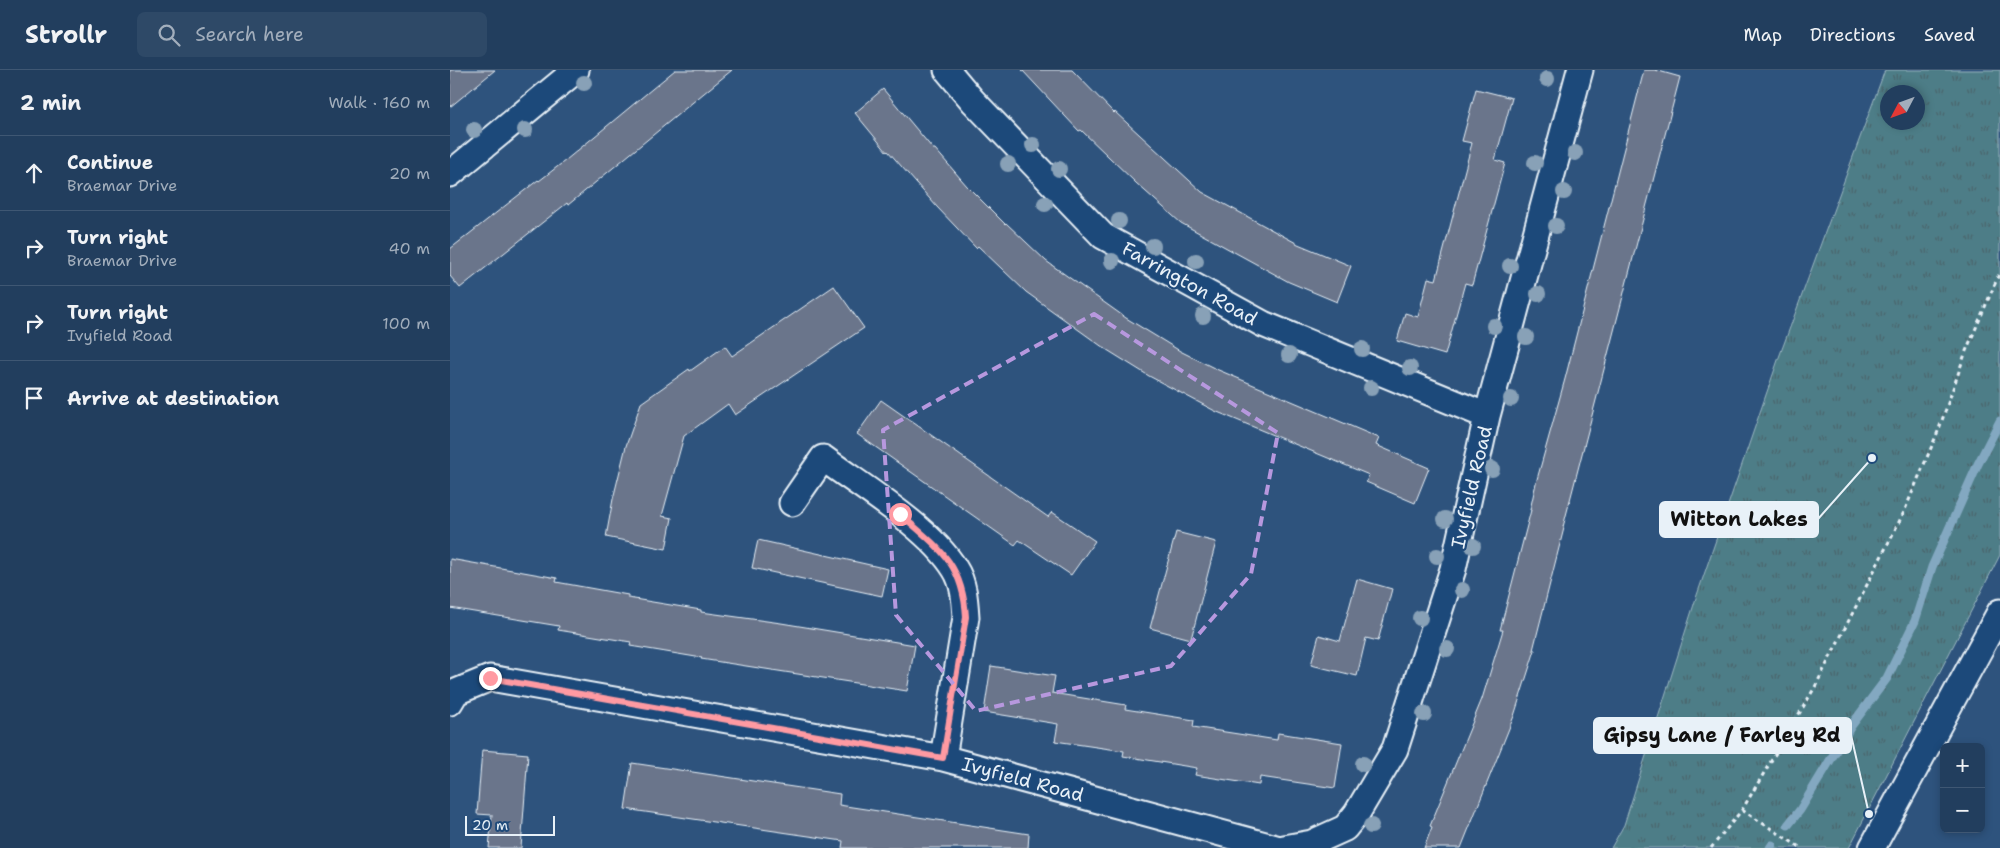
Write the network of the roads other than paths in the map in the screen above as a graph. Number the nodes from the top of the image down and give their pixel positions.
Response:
1 (576, 70) edge
2 (947, 70) edge
3 (1580, 70) edge
4 (450, 174) edge
5 (1487, 416) junction
6 (792, 503) dead end
7 (2000, 612) edge
8 (450, 702) edge
9 (943, 758) junction
10 (1880, 846) edge
11 (1276, 848) edge
12 (1284, 848) edge

1 - 4 street
2 - 5 street, Farrington Road
3 - 5 street, Ivyfield Road
5 - 12 street, Ivyfield Road
6 - 9 street
7 - 10 street
8 - 9 street, Ivyfield Road
9 - 11 street, Ivyfield Road

